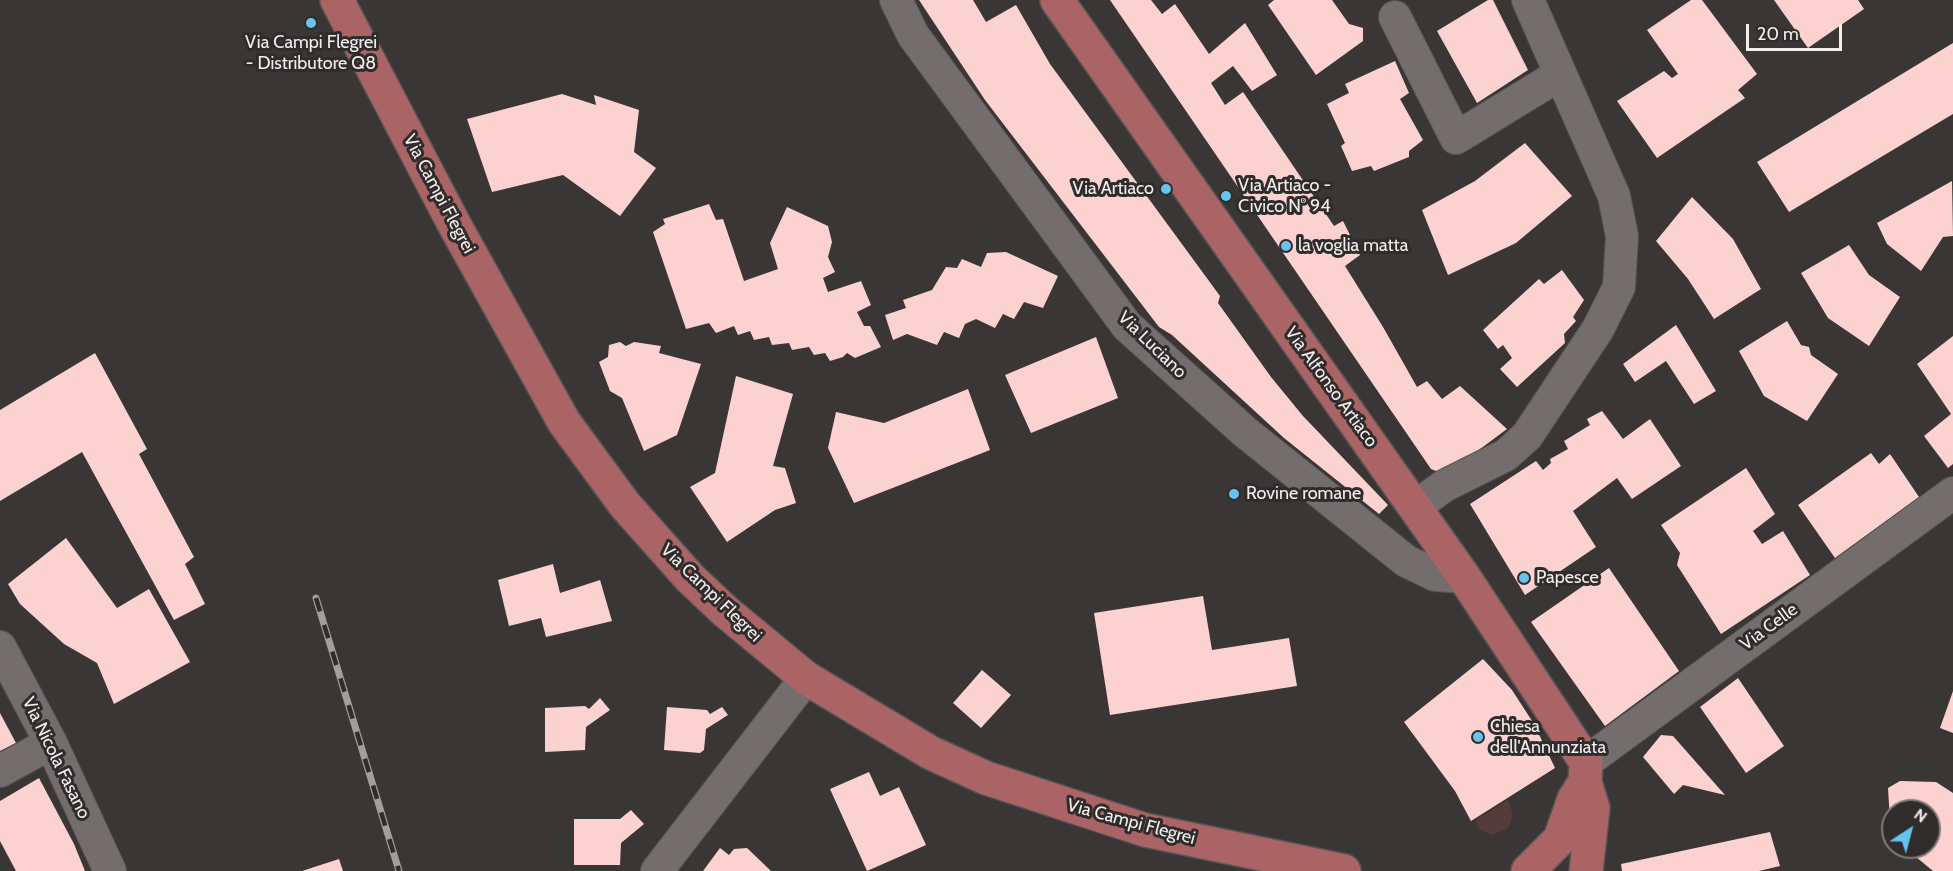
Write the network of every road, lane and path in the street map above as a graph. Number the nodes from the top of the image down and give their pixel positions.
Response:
1 (337, 0) edge
2 (896, 0) edge
3 (1057, 0) edge
4 (1528, 0) edge
5 (1395, 17) dead end
6 (1559, 75) junction
7 (1953, 493) edge
8 (1415, 507) junction
9 (1464, 577) junction
10 (0, 646) edge
11 (806, 678) junction
12 (51, 743) junction
13 (0, 771) edge
14 (1586, 772) junction
15 (110, 871) edge
16 (657, 871) edge
17 (1344, 871) edge
18 (1528, 871) edge
19 (1586, 871) edge

1 - 11 main road, Via Campi Flegrei
2 - 9 street, Via Luciano
3 - 8 main road, Via Alfonso Artiaco
4 - 6 street
5 - 6 street
6 - 8 street
7 - 14 street, Via Celle
8 - 9 main road, Via Alfonso Artiaco
9 - 14 main road, Via Alfonso Artiaco
10 - 12 street, Via Nicola Fasano
11 - 16 street
11 - 17 main road, Via Campi Flegrei
12 - 13 street
12 - 15 street, Via Nicola Fasano
14 - 18 main road
14 - 19 main road, Via Alfonso Artiaco

